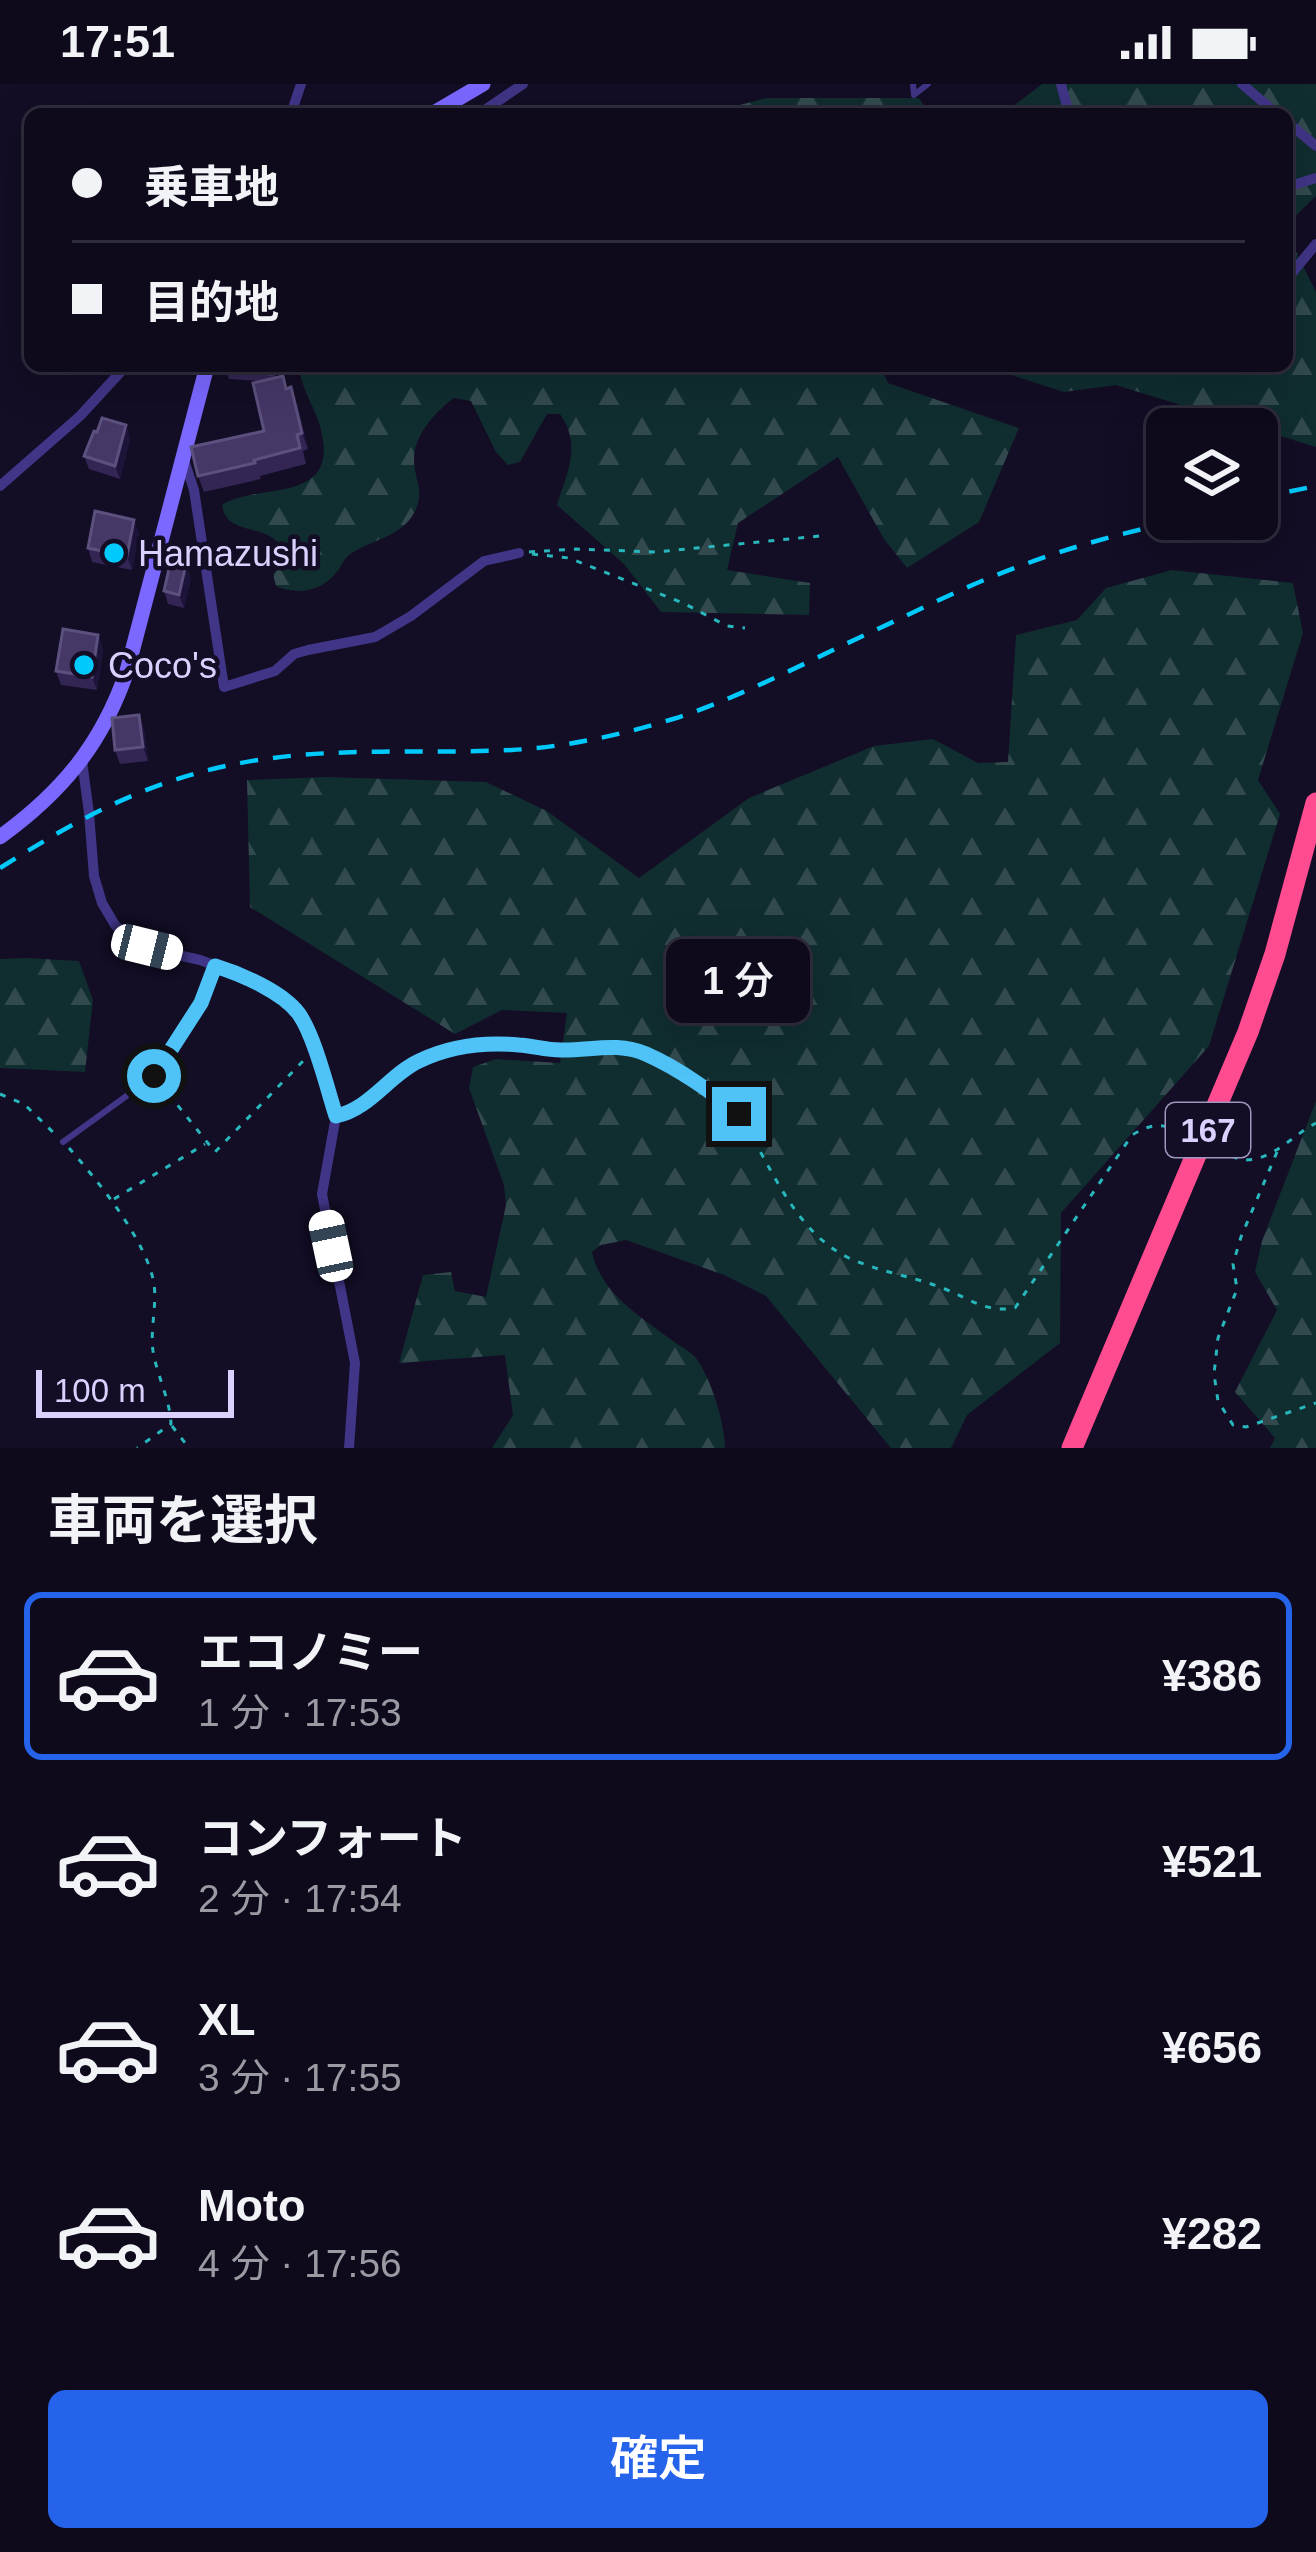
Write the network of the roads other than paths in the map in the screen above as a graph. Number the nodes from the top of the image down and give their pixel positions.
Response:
1 (483, 84) edge
2 (523, 84) edge
3 (913, 84) edge
4 (928, 84) edge
5 (1242, 84) edge
6 (442, 108) edge
7 (488, 108) edge
8 (1270, 108) edge
9 (1316, 244) edge
10 (1293, 272) edge
11 (120, 372) edge
12 (205, 372) edge
13 (183, 457) junction
14 (0, 486) edge
15 (519, 553) road end
16 (82, 761) junction
17 (1316, 803) edge
18 (0, 837) edge
19 (215, 966) junction
20 (739, 1114) road end
21 (336, 1116) junction
22 (63, 1142) road end
23 (349, 1448) edge
24 (1072, 1448) edge

1 - 6 street
2 - 7 street
3 - 4 lane
5 - 8 street
9 - 10 street
11 - 14 street
12 - 13 street
13 - 15 street
13 - 16 street
16 - 18 street
16 - 19 street
17 - 24 highway, 167
19 - 21 street
19 - 22 lane
20 - 21 street
21 - 23 street

